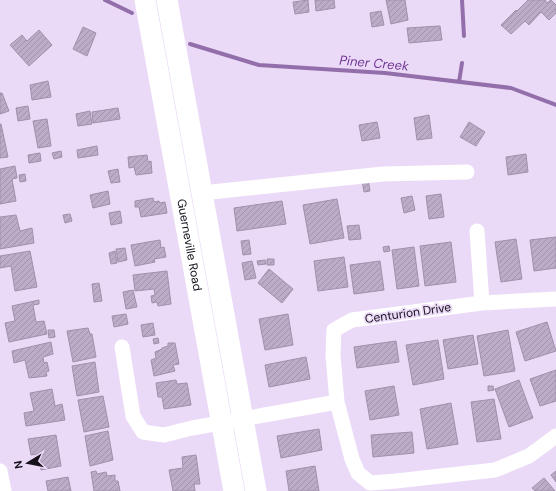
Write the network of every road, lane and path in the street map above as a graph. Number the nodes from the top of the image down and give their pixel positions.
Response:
1 (144, 0) edge
2 (167, 0) edge
3 (467, 172) dead end
4 (202, 193) junction
5 (477, 231) dead end
6 (556, 299) edge
7 (482, 303) junction
8 (122, 347) dead end
9 (336, 402) junction
10 (242, 418) junction
11 (221, 423) junction
12 (556, 436) edge
13 (0, 471) edge
14 (427, 484) edge
15 (4, 491) edge
16 (234, 491) edge
17 (256, 491) edge

1 - 11 main road, Guerneville Road
2 - 4 main road, Guerneville Road
3 - 4 street
4 - 10 main road, Guerneville Road
5 - 7 street
6 - 7 street, Centurion Drive
7 - 9 street, Centurion Drive
8 - 11 street
9 - 10 street
9 - 14 street, Centurion Drive
10 - 11 street
10 - 17 main road, Guerneville Road
11 - 16 main road, Guerneville Road
12 - 14 street, Centurion Drive
13 - 15 street

